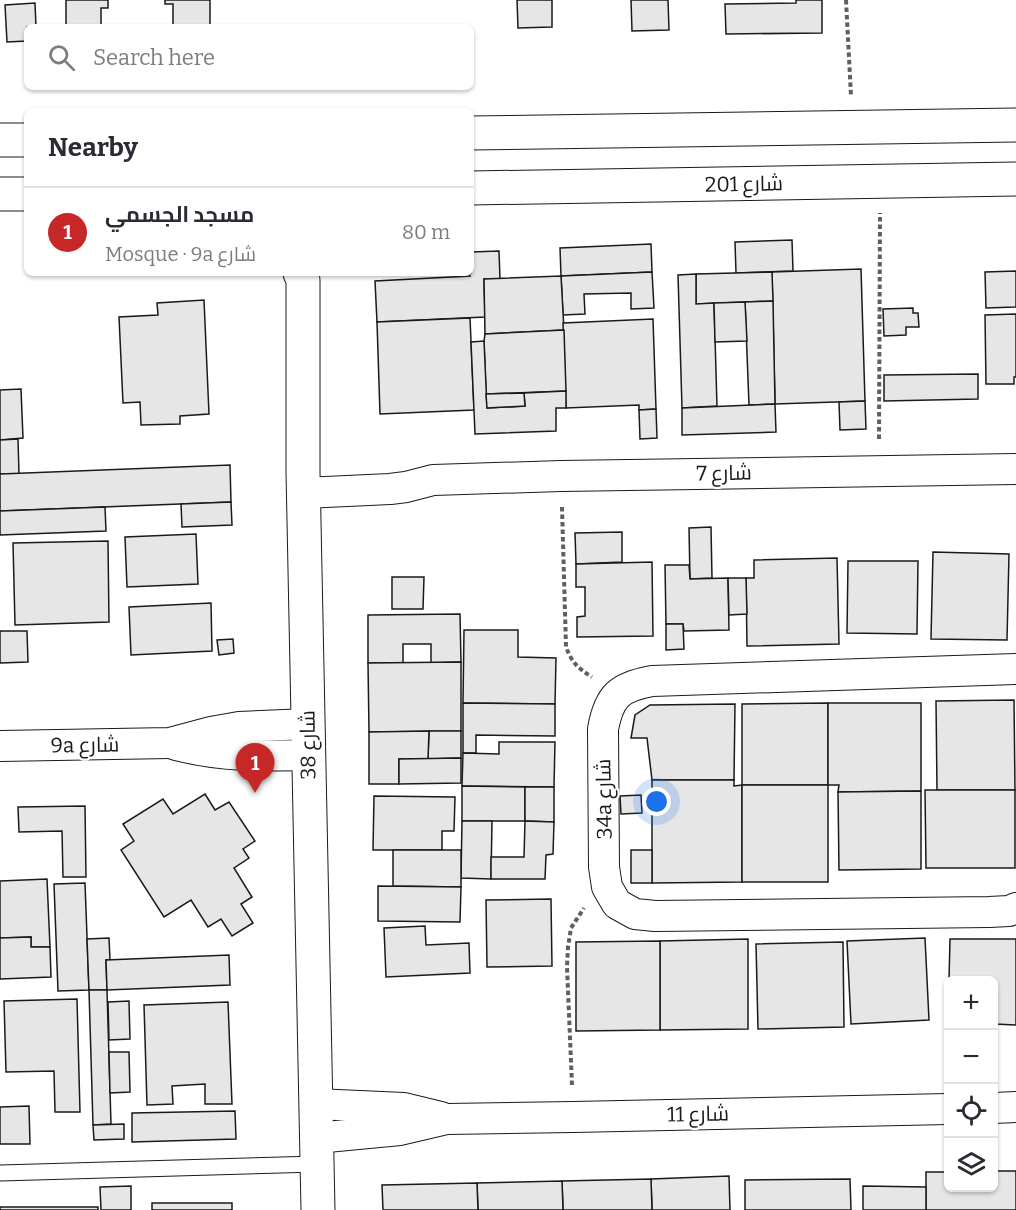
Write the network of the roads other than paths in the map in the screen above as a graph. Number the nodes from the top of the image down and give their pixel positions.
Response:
1 (1016, 125) edge
2 (474, 133) edge
3 (0, 140) edge
4 (24, 140) edge
5 (1016, 179) edge
6 (474, 188) edge
7 (0, 194) edge
8 (24, 194) edge
9 (304, 276) edge
10 (1016, 469) edge
11 (303, 483) junction
12 (1016, 669) edge
13 (308, 740) junction
14 (0, 746) edge
15 (1016, 908) edge
16 (315, 1104) junction
17 (1016, 1107) edge
18 (998, 1108) edge
19 (944, 1109) edge
20 (447, 1119) junction
21 (316, 1151) junction
22 (0, 1173) edge
23 (318, 1210) edge

1 - 2 street
3 - 4 street
5 - 6 street, شارع 201
7 - 8 street
9 - 11 street, شارع 38
10 - 11 street, شارع 7
11 - 13 street, شارع 38
12 - 15 street, 34a شارع
13 - 14 street, 9a شارع
13 - 16 street, شارع 38
16 - 20 street, شارع 11
16 - 21 street, شارع 38
17 - 18 street
19 - 20 street, شارع 11
20 - 21 street, شارع 11
21 - 22 lane
21 - 23 street, شارع 38

